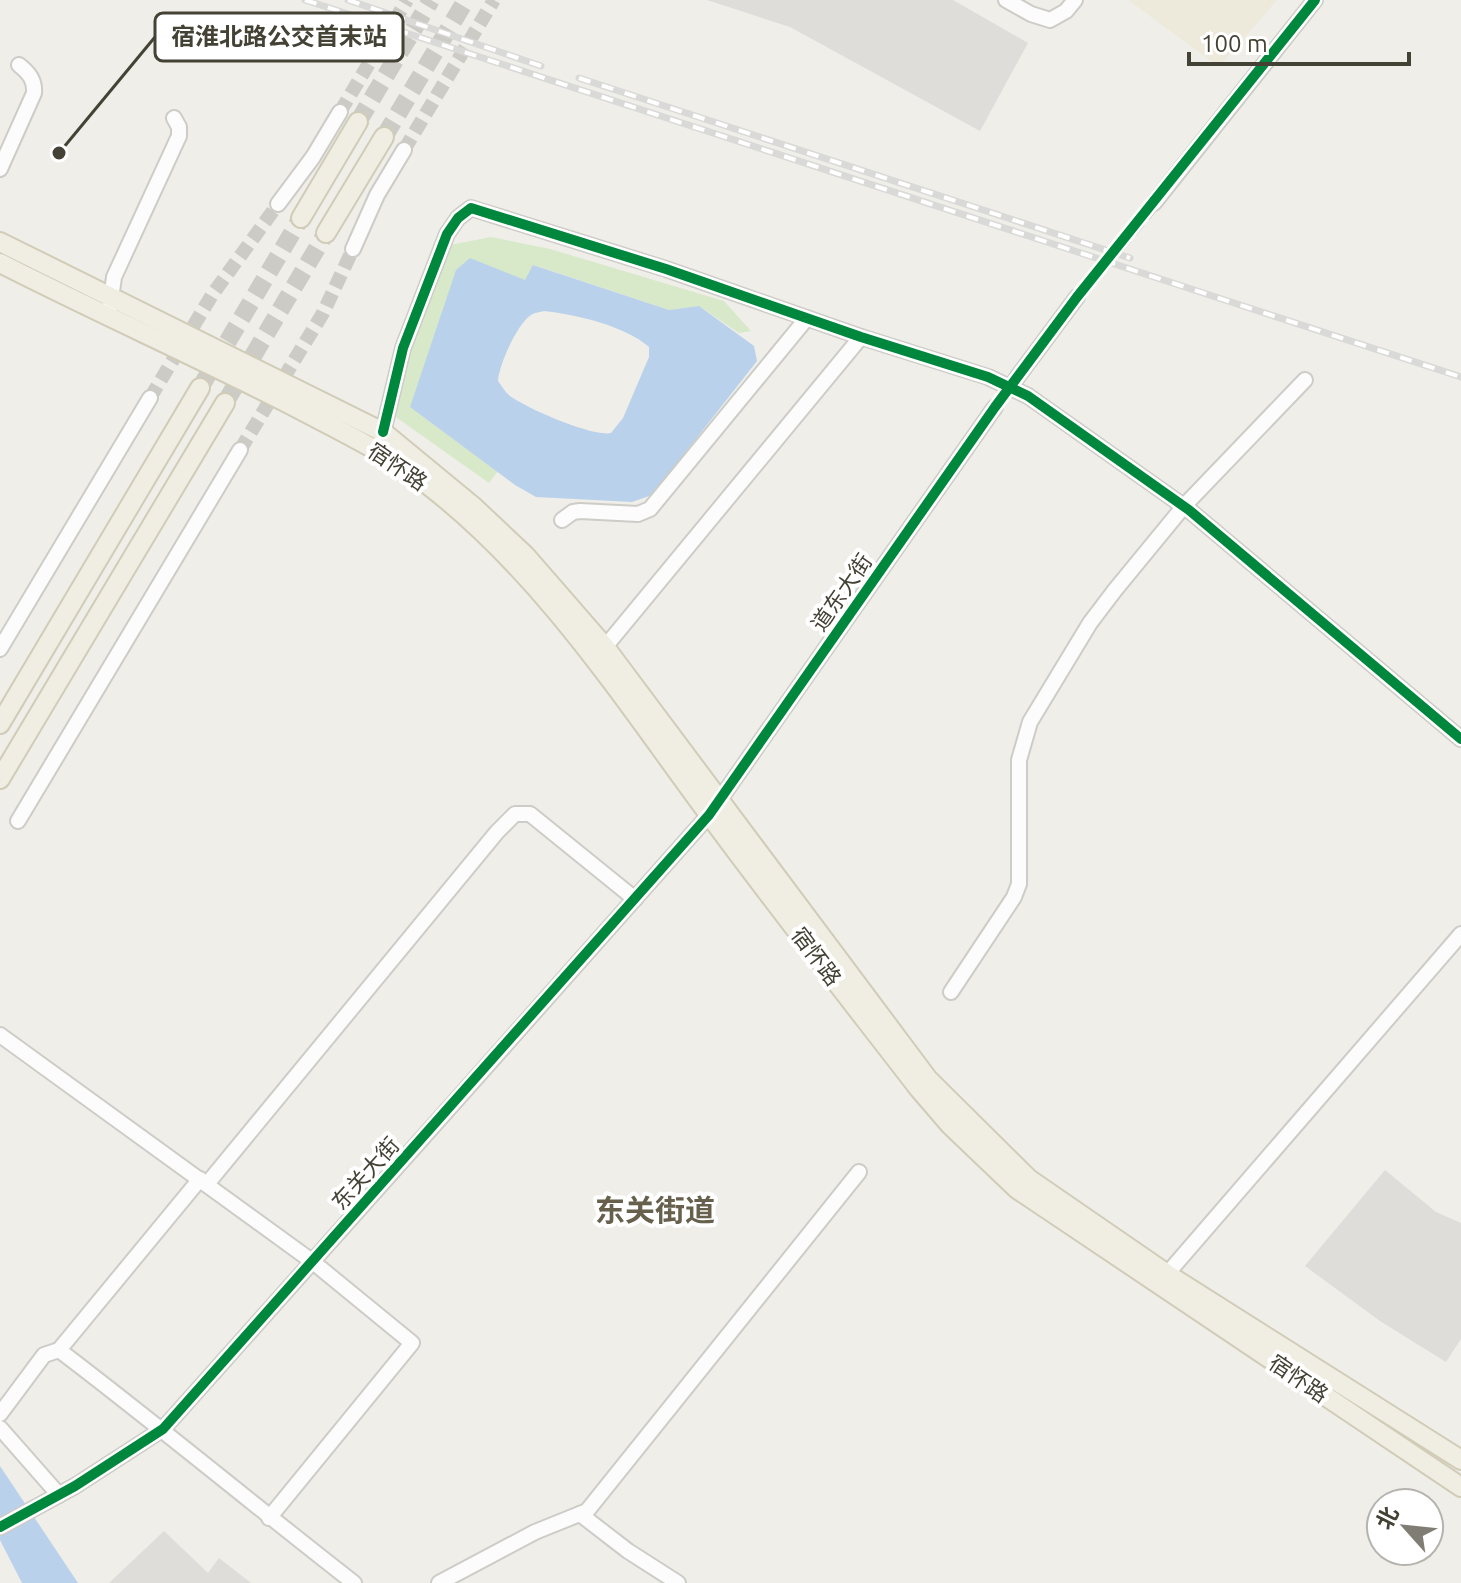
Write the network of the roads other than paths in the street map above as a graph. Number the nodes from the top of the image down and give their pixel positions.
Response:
1 (1006, 0) edge
2 (1075, 0) edge
3 (1315, 0) edge
4 (19, 65) dead end
5 (340, 112) tunnel mouth
6 (174, 118) dead end
7 (358, 122) tunnel mouth
8 (384, 137) tunnel mouth
9 (404, 150) tunnel mouth
10 (0, 169) edge
11 (1154, 203) tunnel mouth
12 (278, 204) tunnel mouth
13 (301, 218) tunnel mouth
14 (326, 233) tunnel mouth
15 (0, 242) edge
16 (353, 249) tunnel mouth
17 (0, 263) edge
18 (112, 297) junction
19 (1077, 297) tunnel mouth
20 (108, 318) junction
21 (807, 318) junction
22 (861, 337) junction
23 (232, 366) junction
24 (1016, 379) tunnel mouth
25 (1305, 380) dead end
26 (200, 388) tunnel mouth
27 (150, 398) tunnel mouth
28 (225, 403) tunnel mouth
29 (995, 407) tunnel mouth
30 (383, 432) junction
31 (240, 450) tunnel mouth
32 (1184, 506) junction
33 (562, 520) dead end
34 (605, 647) junction
35 (0, 649) edge
36 (0, 724) edge
37 (1461, 739) edge
38 (0, 779) edge
39 (715, 808) junction
40 (18, 821) dead end
41 (635, 899) junction
42 (1461, 934) edge
43 (951, 992) dead end
44 (0, 1035) edge
45 (859, 1172) dead end
46 (204, 1182) junction
47 (313, 1262) junction
48 (1167, 1274) junction
49 (59, 1350) junction
50 (0, 1414) edge
51 (0, 1428) edge
52 (163, 1429) junction
53 (1461, 1460) edge
54 (1461, 1487) edge
55 (59, 1495) junction
56 (580, 1514) junction
57 (269, 1518) junction
58 (0, 1527) edge
59 (354, 1583) edge
60 (439, 1583) edge
61 (678, 1583) edge

1 - 2 street
3 - 11 street
4 - 10 street
5 - 12 street
6 - 18 street
7 - 13 main road
8 - 14 main road
9 - 16 street
15 - 18 main road
17 - 20 main road
18 - 20 street
18 - 23 main road
19 - 24 street
20 - 23 main road
21 - 22 street
21 - 30 street
21 - 33 street
22 - 32 street
22 - 34 street
23 - 30 main road, 宿怀路
23 - 39 main road, 宿怀路
25 - 32 street
26 - 36 main road
27 - 35 street
28 - 38 main road
29 - 39 street, 道东大街
30 - 34 main road, 宿怀路
31 - 40 street
32 - 37 street
32 - 43 street
34 - 39 main road, 宿怀路
39 - 41 street, 东关大街
39 - 48 main road, 宿怀路
39 - 54 main road, 宿怀路
41 - 46 street
41 - 47 street, 东关大街
42 - 48 street
44 - 46 street
45 - 56 street
46 - 47 street
46 - 49 street
47 - 52 street, 东关大街
47 - 57 street
48 - 53 main road, 宿怀路
49 - 50 street
49 - 52 street
51 - 55 street
52 - 55 street, 东关大街
52 - 57 street
55 - 58 street, 东关大街
56 - 60 street
56 - 61 street
57 - 59 street

